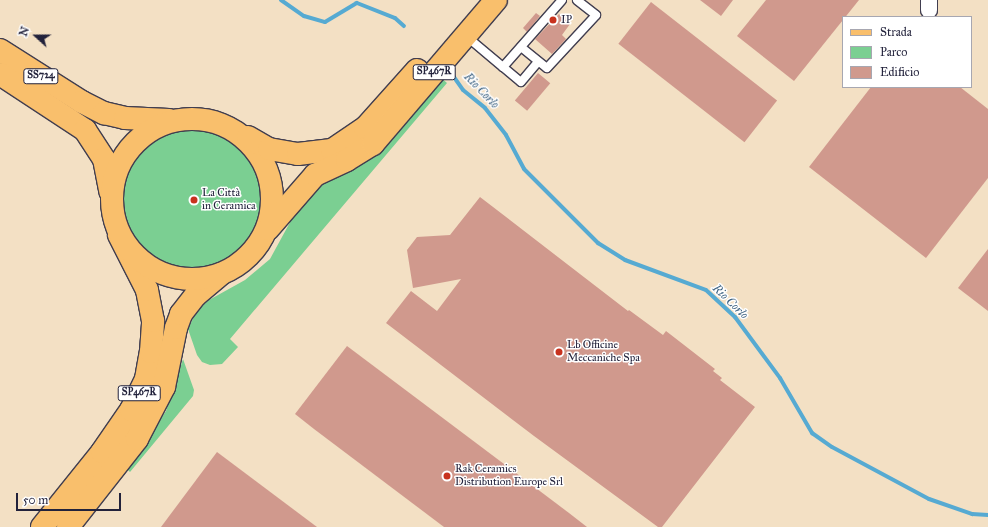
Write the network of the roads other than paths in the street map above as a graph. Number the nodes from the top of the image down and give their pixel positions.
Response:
1 (478, 0) edge
2 (496, 0) edge
3 (562, 0) edge
4 (577, 0) edge
5 (465, 35) junction
6 (521, 47) junction
7 (0, 50) edge
8 (538, 62) junction
9 (503, 67) junction
10 (0, 74) edge
11 (175, 120) junction
12 (235, 131) junction
13 (369, 136) junction
14 (111, 195) junction
15 (265, 233) junction
16 (119, 235) junction
17 (221, 274) junction
18 (42, 527) edge
19 (68, 527) edge

1 - 13 main road, SP467R
2 - 5 main road, SP467R
3 - 6 lane
4 - 8 lane
5 - 9 lane
5 - 13 main road, SP467R
6 - 8 lane
6 - 9 lane
7 - 11 main road, SS724
8 - 9 lane
10 - 14 main road, SS724
11 - 12 main road
11 - 14 main road
12 - 13 main road, SP467R
12 - 15 main road
13 - 15 main road, SP467R
14 - 16 main road
15 - 17 main road
16 - 17 main road
16 - 18 main road, SP467R
17 - 19 main road, SP467R

